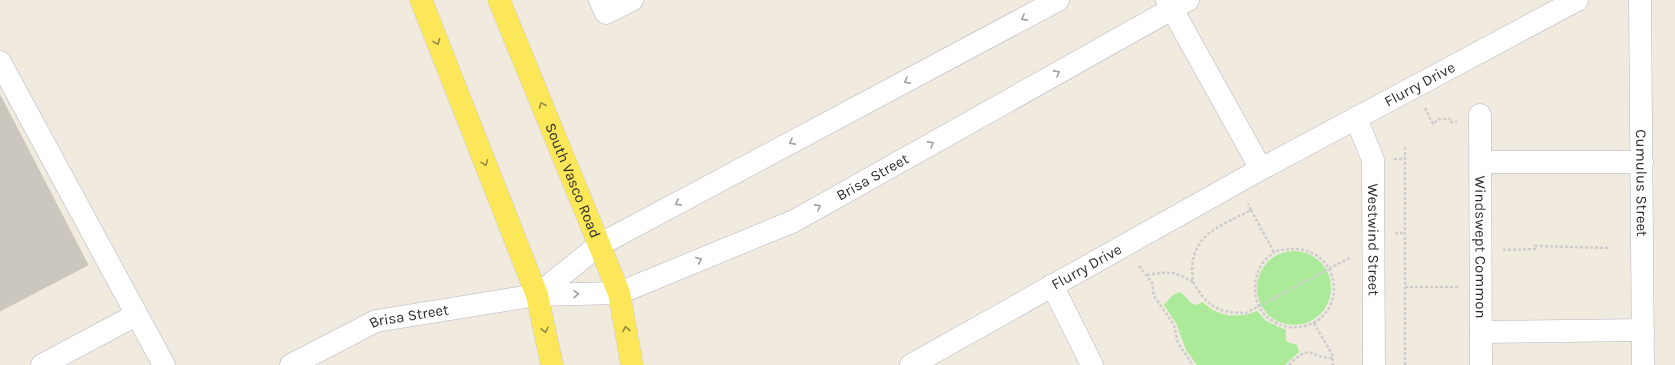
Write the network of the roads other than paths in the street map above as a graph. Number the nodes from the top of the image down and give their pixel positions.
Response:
1 (421, 0) edge
2 (499, 0) edge
3 (600, 0) edge
4 (632, 0) edge
5 (1058, 0) edge
6 (1578, 0) edge
7 (1640, 0) edge
8 (1176, 3) edge
9 (0, 62) edge
10 (1356, 118) junction
11 (1480, 119) road end
12 (1480, 162) junction
13 (1642, 162) junction
14 (1261, 169) junction
15 (599, 245) junction
16 (1052, 286) junction
17 (619, 293) junction
18 (537, 295) junction
19 (136, 315) junction
20 (1643, 330) junction
21 (1480, 332) junction
22 (42, 365) edge
23 (164, 365) edge
24 (290, 365) edge
25 (552, 365) edge
26 (632, 365) edge
27 (910, 365) edge
28 (1092, 365) edge
29 (1374, 365) edge
30 (1481, 365) edge
31 (1643, 365) edge

1 -> 18 main road
15 -> 2 main road, South Vasco Road
3 - 4 street
5 -> 15 street, Brisa Street
6 - 10 street, Flurry Drive
7 - 13 street, Cumulus Street
8 - 14 street
17 -> 8 street, Brisa Street
9 - 19 street
10 - 14 street, Flurry Drive
10 - 29 street, Westwind Street
11 - 12 street, Windswept Common
12 - 13 street, Windswept Common
12 - 21 street, Windswept Common
13 - 20 street, Cumulus Street
14 - 16 street, Flurry Drive
15 - 17 main road, South Vasco Road
15 - 18 street, Brisa Street
16 - 27 street, Flurry Drive
16 - 28 street
18 -> 17 street, Brisa Street
26 -> 17 main road, South Vasco Road
18 - 24 street, Brisa Street
18 -> 25 main road
19 - 22 street
19 - 23 street
20 - 21 street, Windswept Common
20 - 31 street, Cumulus Street
21 - 30 street, Windswept Common

